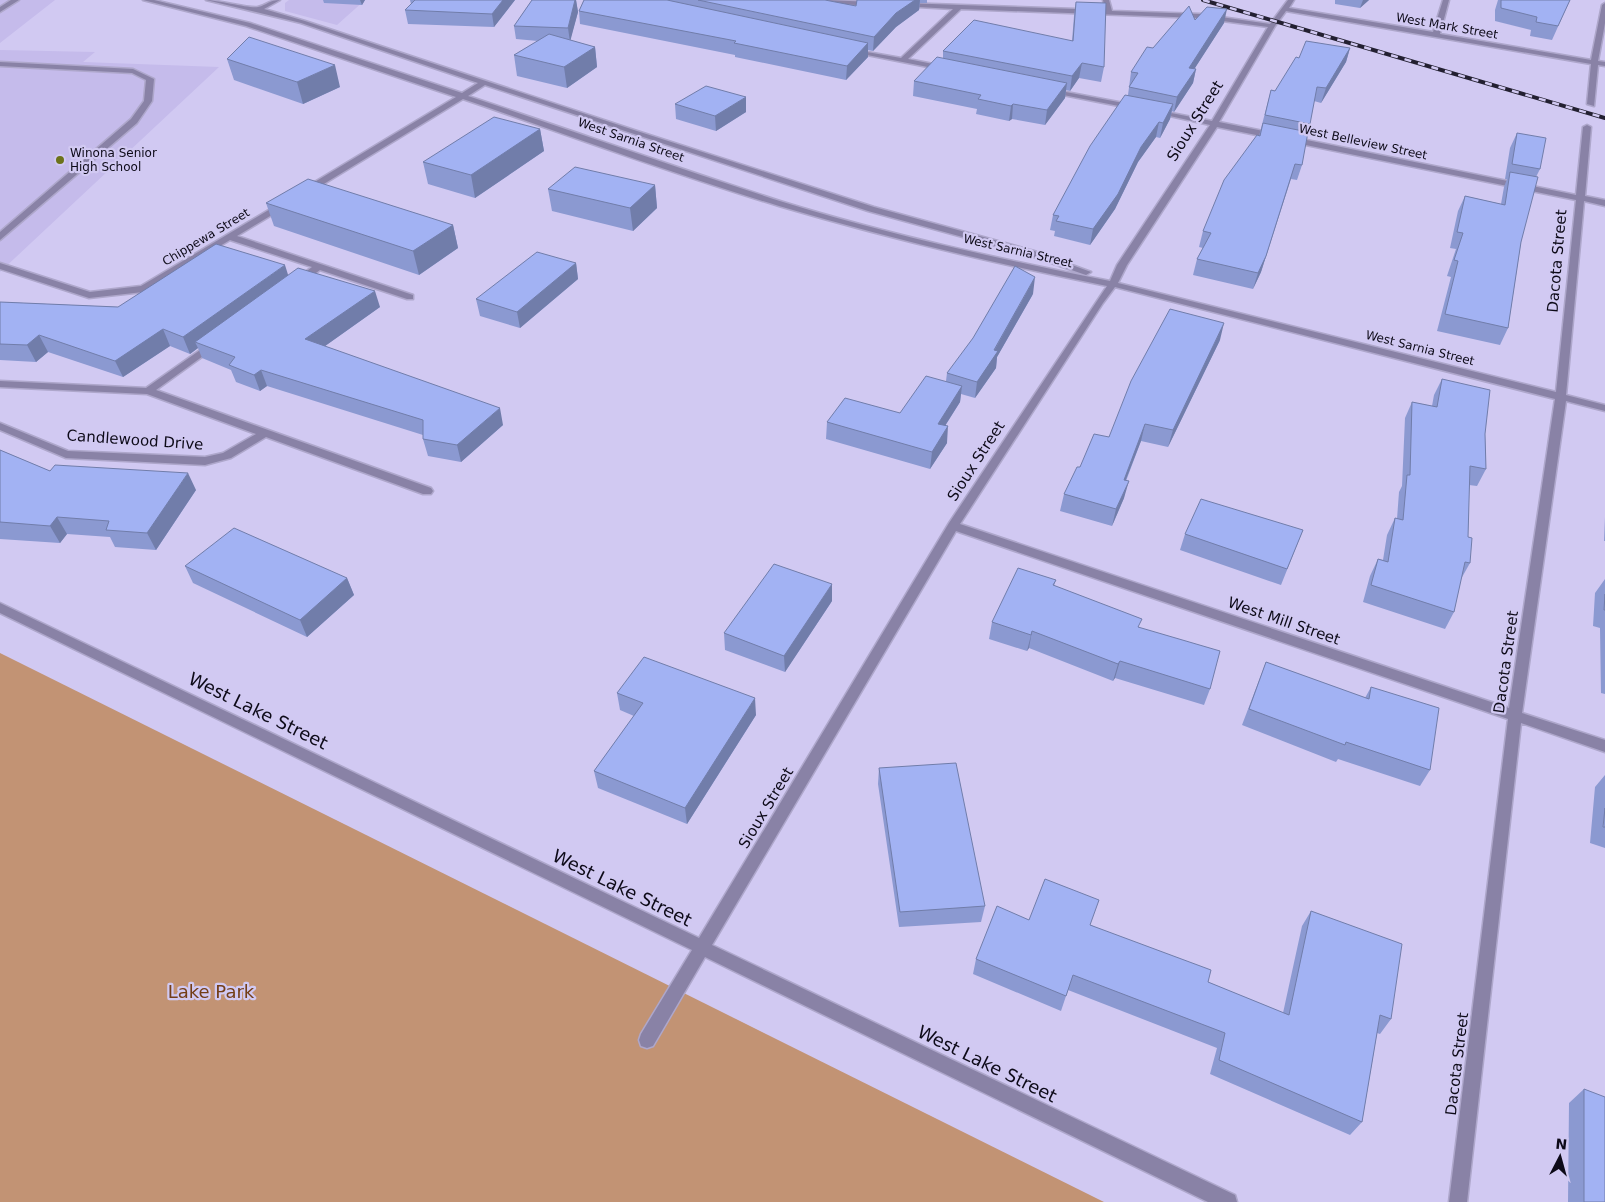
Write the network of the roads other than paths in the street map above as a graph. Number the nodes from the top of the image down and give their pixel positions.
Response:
1 (146, 0) edge
2 (209, 0) edge
3 (277, 0) edge
4 (1106, 0) edge
5 (1291, 0) edge
6 (1446, 0) edge
7 (832, 1) edge
8 (14, 2) edge
9 (813, 2) edge
10 (880, 4) edge
11 (890, 5) edge
12 (1605, 5) edge
13 (959, 7) junction
14 (1285, 9) junction
15 (0, 10) edge
16 (259, 10) junction
17 (1109, 12) junction
18 (0, 19) edge
19 (236, 21) junction
20 (1272, 26) junction
21 (1436, 35) junction
22 (846, 48) edge
23 (902, 61) junction
24 (1594, 62) junction
25 (0, 64) edge
26 (1605, 64) edge
27 (951, 70) edge
28 (484, 83) junction
29 (1039, 88) edge
30 (463, 96) junction
31 (1591, 104) dead end
32 (1215, 123) junction
33 (1587, 127) dead end
34 (1579, 198) junction
35 (1605, 203) edge
36 (2, 233) edge
37 (230, 237) junction
38 (0, 266) edge
39 (318, 267) junction
40 (1113, 284) junction
41 (287, 290) edge
42 (410, 298) dead end
43 (218, 340) edge
44 (0, 384) edge
45 (148, 391) junction
46 (1561, 396) junction
47 (1605, 408) edge
48 (0, 426) edge
49 (265, 433) junction
50 (427, 491) dead end
51 (953, 526) junction
52 (0, 608) edge
53 (1515, 715) junction
54 (1605, 746) edge
55 (701, 948) junction
56 (647, 1040) dead end
57 (1228, 1202) edge
58 (1458, 1202) edge

1 - 19 street, West Sarnia Street
2 - 16 street, West Sarnia Street
3 - 16 street
4 - 17 street
5 - 14 street, Sioux Street
6 - 21 street
7 - 9 street
7 - 10 street
8 - 15 street
8 - 18 street
11 - 13 street
12 - 24 street
13 - 17 street
13 - 23 street
14 - 20 street, Sioux Street
14 - 21 street, West Mark Street
16 - 19 street
16 - 28 street, West Sarnia Street
17 - 20 street
19 - 30 street, West Sarnia Street
20 - 32 street, Sioux Street
21 - 24 street, West Mark Street
22 - 23 street
23 - 27 street
24 - 26 street, West Mark Street
24 - 31 street
25 - 36 street
28 - 30 street, Chippewa Street
28 - 40 street, West Sarnia Street
29 - 32 street, West Belleview Street
30 - 37 street, Chippewa Street
30 - 40 street, West Sarnia Street
32 - 34 street, West Belleview Street
32 - 40 street, Sioux Street
33 - 34 street, Dacota Street
34 - 35 street, West Belleview Street
34 - 46 street, Dacota Street
37 - 38 street, Chippewa Street
37 - 39 street
39 - 41 street
39 - 42 street
40 - 46 street, West Sarnia Street
40 - 51 street, Sioux Street
43 - 45 street
44 - 45 street
45 - 49 street
46 - 47 street, West Sarnia Street
46 - 53 street, Dacota Street
48 - 49 street, Candlewood Drive
49 - 50 street
51 - 53 street, West Mill Street
51 - 55 street, Sioux Street
52 - 55 street, West Lake Street
53 - 54 street, West Mill Street
53 - 58 street, Dacota Street
55 - 56 street, Sioux Street
55 - 57 street, West Lake Street

